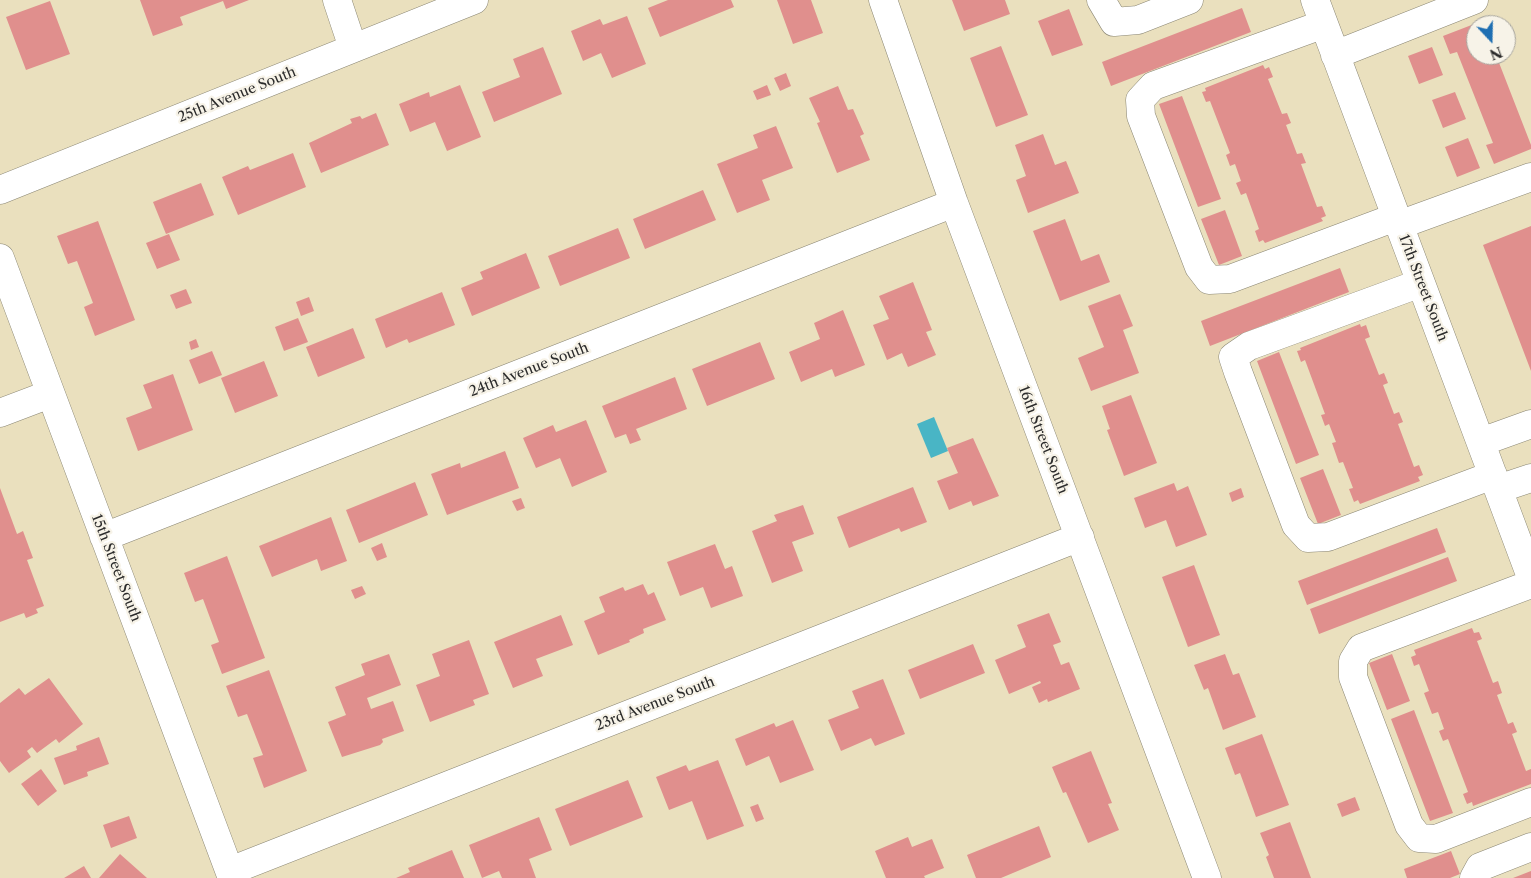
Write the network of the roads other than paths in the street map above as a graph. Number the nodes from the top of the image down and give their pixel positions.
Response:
1 (337, 0) edge
2 (474, 0) edge
3 (883, 0) edge
4 (1101, 0) edge
5 (1189, 0) edge
6 (1474, 0) edge
7 (1319, 12) edge
8 (354, 48) junction
9 (1335, 55) junction
10 (1531, 177) edge
11 (0, 190) edge
12 (954, 202) junction
13 (1398, 221) junction
14 (0, 258) edge
15 (1421, 283) junction
16 (50, 394) junction
17 (0, 413) edge
18 (1531, 424) edge
19 (1481, 442) junction
20 (1531, 478) edge
21 (1496, 482) junction
22 (104, 537) junction
23 (1080, 537) junction
24 (1531, 577) edge
25 (1531, 584) edge
26 (1531, 802) edge
27 (1531, 847) edge
28 (231, 875) edge
29 (1207, 878) edge
30 (1474, 878) edge

1 - 8 street
2 - 8 street, 25th Avenue South
3 - 12 street, 16th Street South
4 - 5 street
6 - 9 street
7 - 9 street, 17th Street South
7 - 13 street
8 - 11 street, 25th Avenue South
9 - 13 street, 17th Street South
10 - 13 street
12 - 22 street, 24th Avenue South
12 - 23 street, 16th Street South
13 - 15 street, 17th Street South
14 - 16 street, 15th Street South
15 - 19 street, 17th Street South
15 - 21 street
16 - 17 street
16 - 22 street, 15th Street South
18 - 19 street
19 - 21 street, 17th Street South
20 - 21 street
21 - 24 street, 17th Street South
22 - 28 street, 15th Street South
23 - 28 street, 23rd Avenue South
23 - 29 street, 16th Street South
25 - 26 street
27 - 30 street

